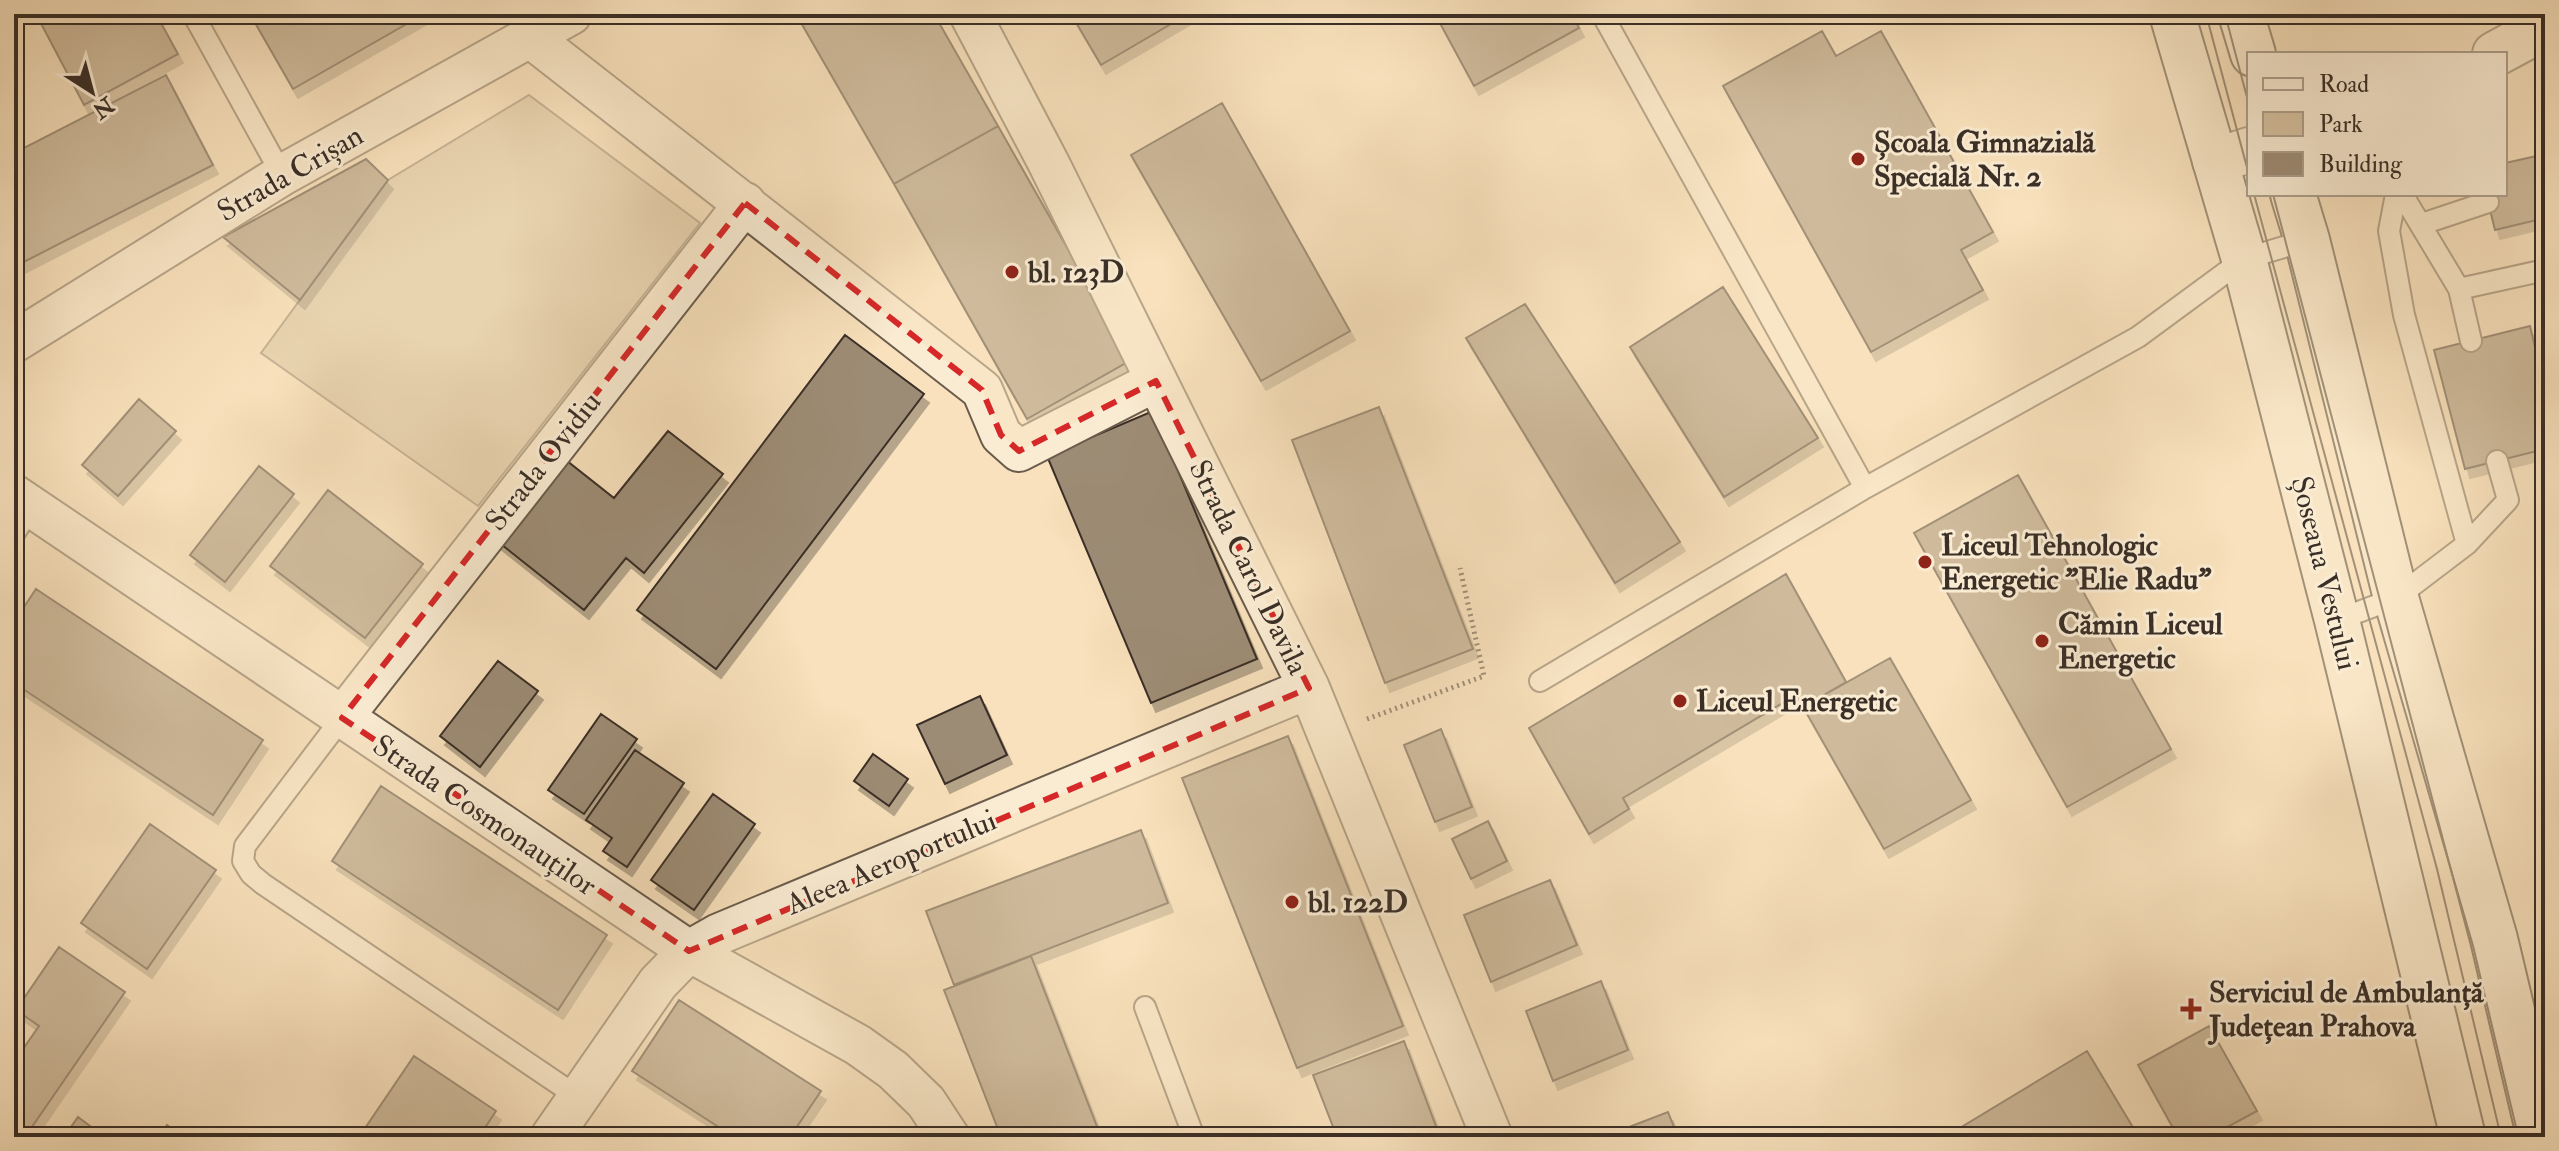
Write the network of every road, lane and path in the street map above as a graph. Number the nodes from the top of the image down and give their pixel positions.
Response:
1 (193, 14) edge
2 (571, 14) edge
3 (970, 14) edge
4 (1602, 14) edge
5 (2172, 14) edge
6 (2241, 14) edge
7 (2545, 27) edge
8 (530, 37) junction
9 (2252, 52) edge
10 (2499, 52) edge
11 (2232, 156) edge
12 (282, 175) junction
13 (2294, 196) edge
14 (2326, 196) edge
15 (2396, 196) edge
16 (2403, 196) edge
17 (2488, 202) dead end
18 (745, 203) junction
19 (2422, 224) junction
20 (2307, 240) junction
21 (2244, 259) junction
22 (2545, 270) edge
23 (2459, 289) junction
24 (2471, 341) dead end
25 (14, 342) edge
26 (1156, 381) junction
27 (2497, 461) dead end
28 (1865, 488) junction
29 (20, 512) edge
30 (2467, 544) junction
31 (1460, 568) dead end
32 (2396, 598) junction
33 (2337, 620) junction
34 (1540, 681) dead end
35 (1309, 688) junction
36 (342, 718) junction
37 (1328, 733) junction
38 (689, 951) junction
39 (1145, 1007) dead end
40 (578, 1097) junction
41 (551, 1137) edge
42 (949, 1137) edge
43 (1194, 1137) edge
44 (1492, 1137) edge
45 (2463, 1137) edge
46 (2542, 1137) edge

1 - 12 lane
2 - 8 street, Strada Crișan
3 - 26 street, Strada Carol Davila
4 - 28 lane
5 - 11 main road, Șoseaua Vestului
6 - 9 main road
7 - 10 main road
8 - 12 street, Strada Crișan
8 - 18 street
11 - 21 main road, Șoseaua Vestului
12 - 25 street, Strada Crișan
13 - 20 main road
14 - 20 main road
15 - 30 lane
16 - 19 lane
17 - 19 lane
18 - 26 street
18 - 36 street, Strada Ovidiu
19 - 23 lane
20 - 21 lane
20 - 32 main road
21 - 28 lane
21 - 33 main road, Șoseaua Vestului
22 - 23 lane
23 - 24 lane
26 - 35 street, Strada Carol Davila
27 - 30 lane
28 - 34 lane
29 - 36 street, Strada Cosmonauților
30 - 32 lane
31 - 37 path
32 - 33 lane
32 - 46 main road
33 - 45 main road, Șoseaua Vestului
35 - 37 street, Strada Carol Davila
35 - 38 street, Aleea Aeroportului
36 - 38 street, Strada Cosmonauților
36 - 40 lane
37 - 44 street, Strada Carol Davila
38 - 40 street, Aleea Aeroportului
38 - 42 street, Strada Cosmonauților
39 - 43 lane
40 - 41 street, Aleea Aeroportului

